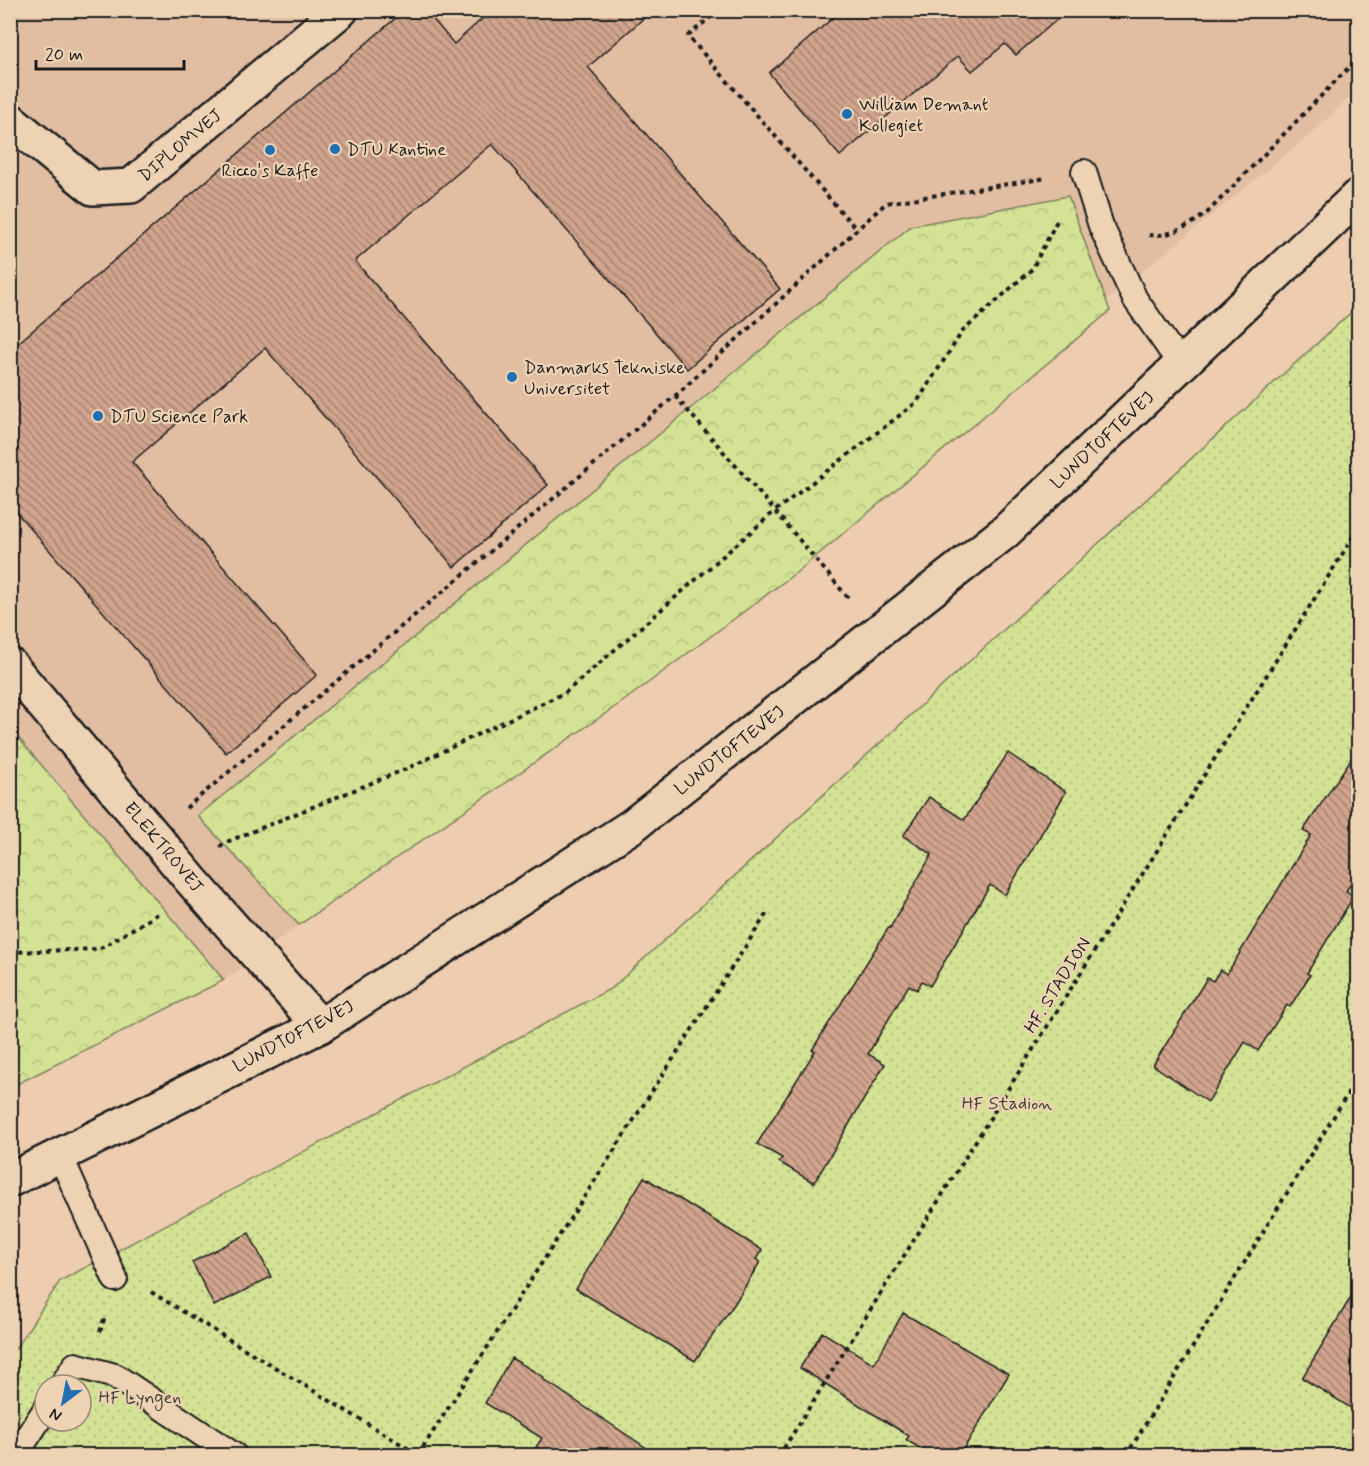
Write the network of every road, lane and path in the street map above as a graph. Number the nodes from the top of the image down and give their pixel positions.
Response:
1 (341, 10) edge
2 (719, 10) edge
3 (1359, 58) edge
4 (10, 120) edge
5 (1084, 172) joint
6 (1359, 196) edge
7 (1093, 201) junction
8 (1101, 226) junction
9 (857, 230) junction
10 (1181, 365) junction
11 (675, 396) junction
12 (775, 511) junction
13 (1359, 529) edge
14 (877, 633) junction
15 (10, 665) edge
16 (154, 835) junction
17 (191, 880) junction
18 (767, 914) dead end
19 (10, 952) edge
20 (320, 1026) junction
21 (1359, 1077) edge
22 (60, 1155) junction
23 (10, 1180) edge
24 (115, 1279) junction
25 (91, 1368) junction
26 (70, 1373) edge
27 (33, 1428) edge
28 (15, 1455) edge
29 (235, 1455) edge
30 (419, 1455) edge
31 (779, 1455) edge
32 (1126, 1455) edge

1 - 4 street, DIPLOMVEJ
2 - 9 path
3 - 8 path
5 - 7 lane
5 - 9 path
6 - 10 street, LUNDTOFTEVEJ
7 - 8 lane
7 - 12 path
8 - 10 lane
9 - 11 path
10 - 14 street, LUNDTOFTEVEJ
11 - 12 path
11 - 16 path
12 - 14 path
12 - 17 path
13 - 31 path, HF. STADION
14 - 20 street, LUNDTOFTEVEJ
15 - 16 street, ELEKTROVEJ
16 - 17 street, ELEKTROVEJ
17 - 19 path
17 - 20 street, ELEKTROVEJ
18 - 30 path
20 - 22 street, LUNDTOFTEVEJ
21 - 32 path
22 - 23 street, LUNDTOFTEVEJ
22 - 24 lane
24 - 25 path
24 - 30 path
25 - 26 lane
25 - 29 lane
27 - 28 lane

